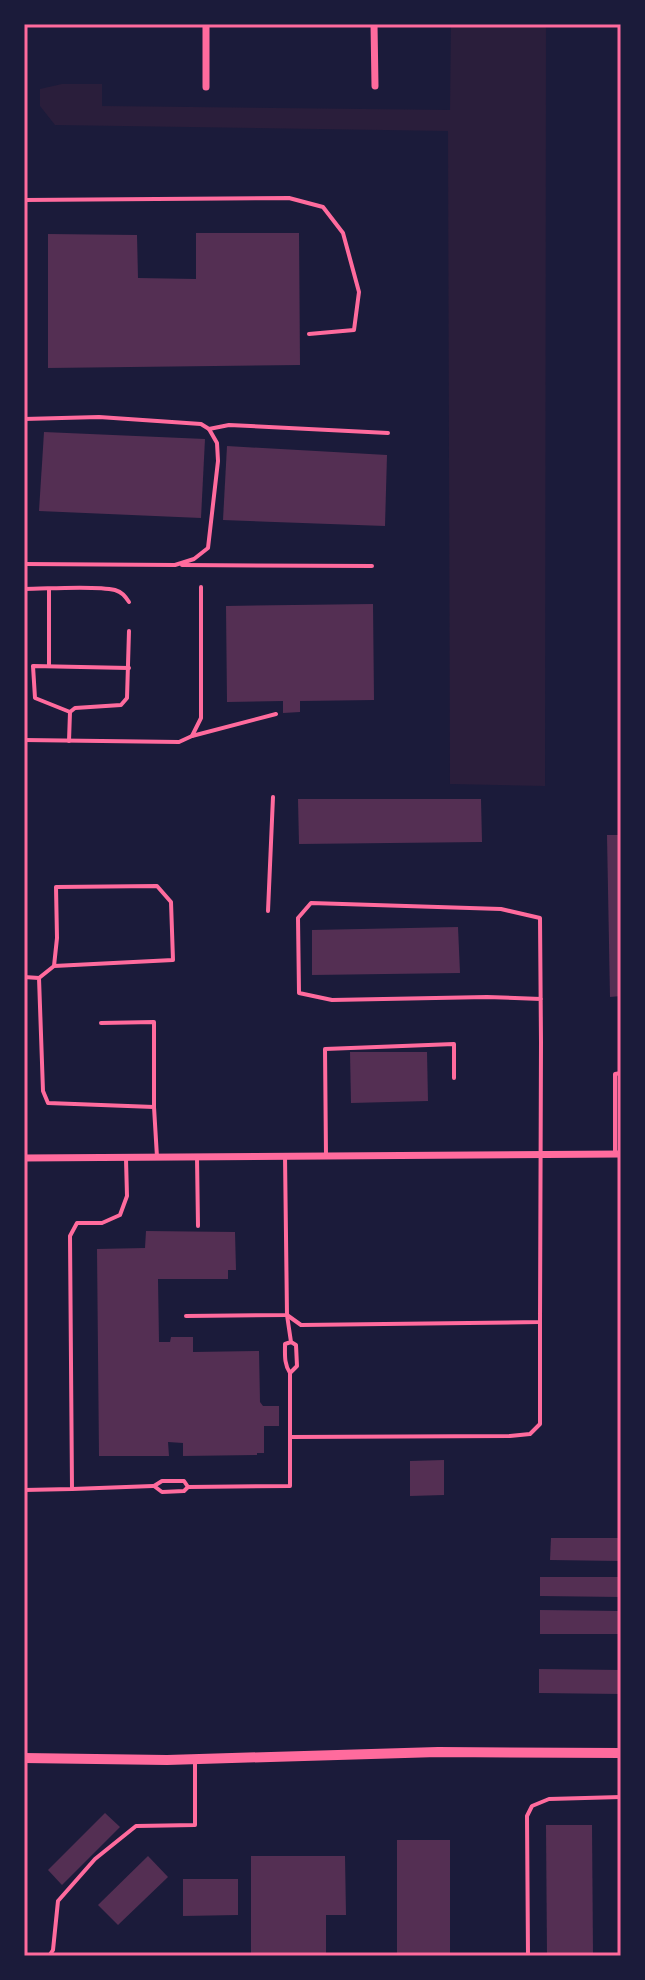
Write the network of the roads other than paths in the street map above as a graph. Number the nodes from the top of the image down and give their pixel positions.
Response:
1 (206, 24) edge
2 (374, 24) edge
3 (375, 86) dead end
4 (206, 87) dead end
5 (24, 200) edge
6 (309, 334) dead end
7 (24, 419) edge
8 (209, 429) junction
9 (388, 433) dead end
10 (24, 564) edge
11 (175, 565) junction
12 (372, 566) dead end
13 (201, 587) dead end
14 (24, 589) edge
15 (49, 589) junction
16 (129, 602) dead end
17 (129, 631) dead end
18 (49, 666) junction
19 (129, 668) junction
20 (70, 712) junction
21 (276, 714) dead end
22 (192, 736) junction
23 (24, 740) edge
24 (69, 741) junction
25 (273, 797) dead end
26 (268, 911) dead end
27 (54, 966) junction
28 (24, 977) edge
29 (39, 978) junction
30 (541, 999) junction
31 (101, 1023) dead end
32 (621, 1073) edge
33 (454, 1078) dead end
34 (154, 1107) junction
35 (618, 1154) edge
36 (540, 1155) junction
37 (285, 1156) junction
38 (326, 1156) junction
39 (126, 1157) junction
40 (157, 1157) junction
41 (197, 1157) junction
42 (24, 1158) edge
43 (198, 1226) dead end
44 (287, 1315) junction
45 (186, 1316) dead end
46 (540, 1322) junction
47 (291, 1342) junction
48 (290, 1373) junction
49 (290, 1437) junction
50 (154, 1486) junction
51 (188, 1487) junction
52 (72, 1489) junction
53 (24, 1490) edge
54 (621, 1753) edge
55 (24, 1758) edge
56 (195, 1759) junction
57 (621, 1768) edge
58 (621, 1797) edge
59 (49, 1956) edge
60 (528, 1956) edge

1 - 4 street
2 - 3 street
5 - 6 lane
7 - 8 lane
8 - 9 lane
8 - 11 lane
10 - 11 lane
11 - 12 lane
13 - 22 lane
14 - 15 lane
15 - 16 lane
15 - 18 lane
17 - 19 lane
18 - 19 lane
18 - 20 lane
19 - 20 lane
20 - 24 lane
21 - 22 lane
22 - 24 lane
23 - 24 lane
25 - 26 lane
27 - 27 lane
27 - 29 lane
28 - 29 lane
29 - 34 lane
30 - 30 lane
30 - 36 lane
31 - 34 lane
32 - 35 lane
33 - 38 lane
34 - 40 lane
35 - 36 street
36 - 38 street
36 - 46 lane
37 - 38 street
37 - 41 street
37 - 44 lane
39 - 40 street
39 - 42 street
39 - 52 lane
40 - 41 street
41 - 43 lane
44 - 45 lane
44 - 46 lane
44 - 47 lane
46 - 49 lane
47 - 48 lane
47 - 48 lane
48 - 49 lane
49 - 51 lane
50 - 51 lane
50 - 51 lane
50 - 52 lane
52 - 53 lane
54 - 56 main road
54 - 57 lane
55 - 56 main road
56 - 59 lane
58 - 60 lane

